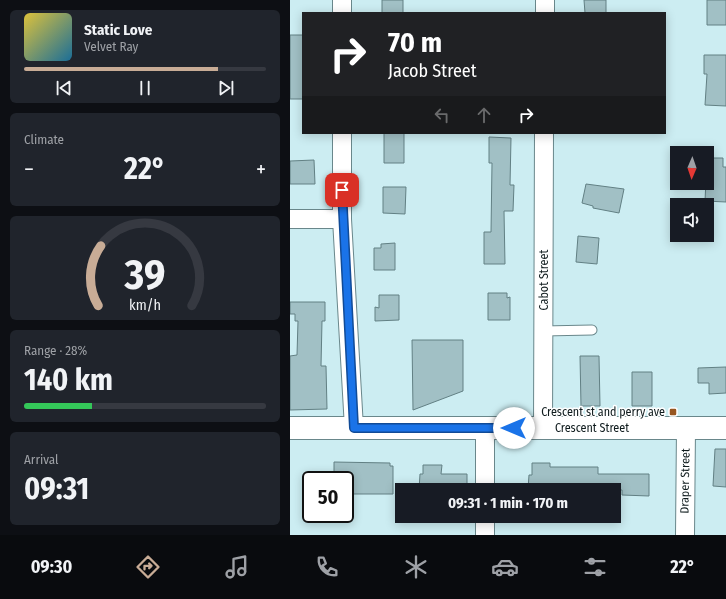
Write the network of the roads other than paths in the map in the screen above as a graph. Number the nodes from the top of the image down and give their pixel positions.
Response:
1 (342, 0) edge
2 (545, 0) edge
3 (342, 12) edge
4 (545, 12) edge
5 (342, 134) edge
6 (544, 134) edge
7 (290, 218) edge
8 (342, 219) junction
9 (592, 330) dead end
10 (543, 331) junction
11 (290, 428) edge
12 (354, 428) junction
13 (485, 428) junction
14 (543, 428) junction
15 (686, 428) junction
16 (726, 428) edge
17 (485, 483) edge
18 (485, 523) edge
19 (485, 535) edge
20 (685, 535) edge

1 - 3 street
2 - 4 street
5 - 8 street
6 - 10 street, Cabot Street
7 - 8 street
8 - 12 street
9 - 10 lane
10 - 14 street, Cabot Street
11 - 12 main road, Crescent Street
12 - 13 main road, Crescent Street
13 - 14 main road, Crescent Street
13 - 17 street
14 - 15 main road, Crescent Street
15 - 16 main road, Crescent Street
15 - 20 street, Draper Street
18 - 19 street

